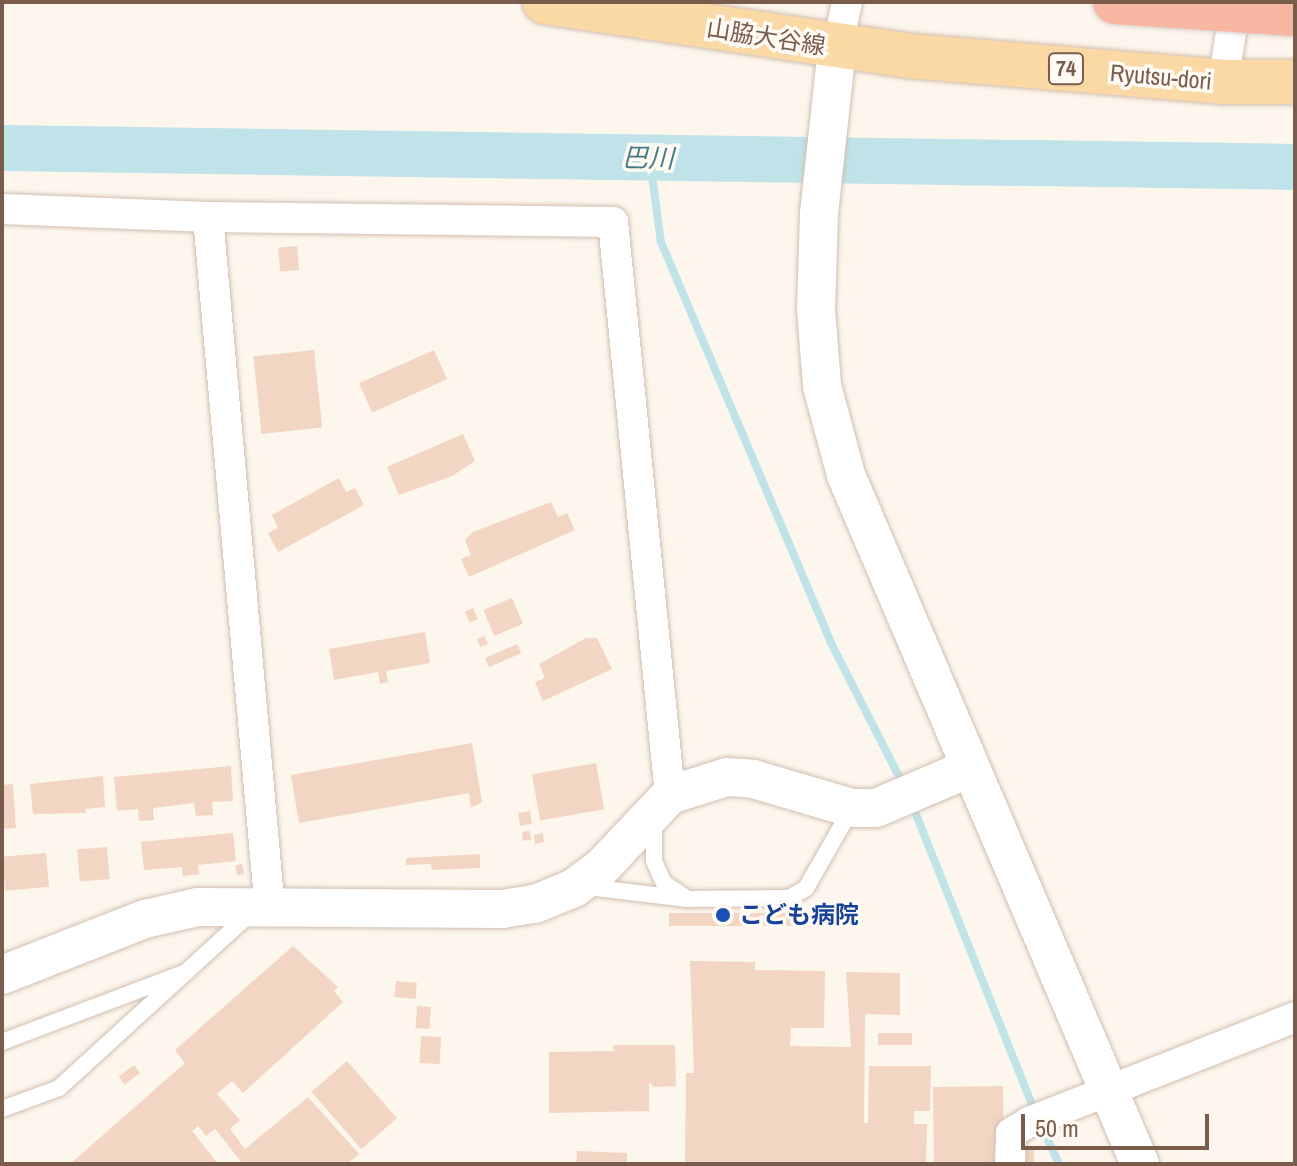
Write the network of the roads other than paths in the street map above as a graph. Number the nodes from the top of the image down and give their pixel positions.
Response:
1 (545, 2) edge
2 (692, 2) edge
3 (847, 2) edge
4 (1115, 2) edge
5 (1236, 2) edge
6 (1295, 14) edge
7 (834, 69) junction
8 (1223, 82) junction
9 (1295, 82) edge
10 (2, 209) edge
11 (208, 217) junction
12 (970, 768) junction
13 (663, 803) junction
14 (864, 808) junction
15 (574, 888) junction
16 (687, 899) junction
17 (263, 910) junction
18 (195, 968) junction
19 (2, 975) edge
20 (1295, 1017) edge
21 (2, 1042) edge
22 (1108, 1089) junction
23 (2, 1109) edge
24 (1010, 1164) edge
25 (1140, 1164) edge

1 - 7 main road, 山脇大谷線 / 74
2 - 7 main road, 山脇大谷線 / 74
3 - 7 street
4 - 6 highway, bridge
5 - 8 street
7 - 8 main road, Ryutsu-dori / 74
7 - 12 street
8 - 9 main road, Ryutsu-dori / 74
10 - 11 street
11 - 13 street
11 - 17 street
12 - 14 street
12 - 22 street
13 - 14 street
13 - 15 street
13 - 16 lane
14 - 16 lane
15 - 16 lane
15 - 17 street
17 - 18 lane
17 - 19 street
18 - 21 lane
18 - 23 lane
20 - 22 street
22 - 24 street
22 - 25 street

